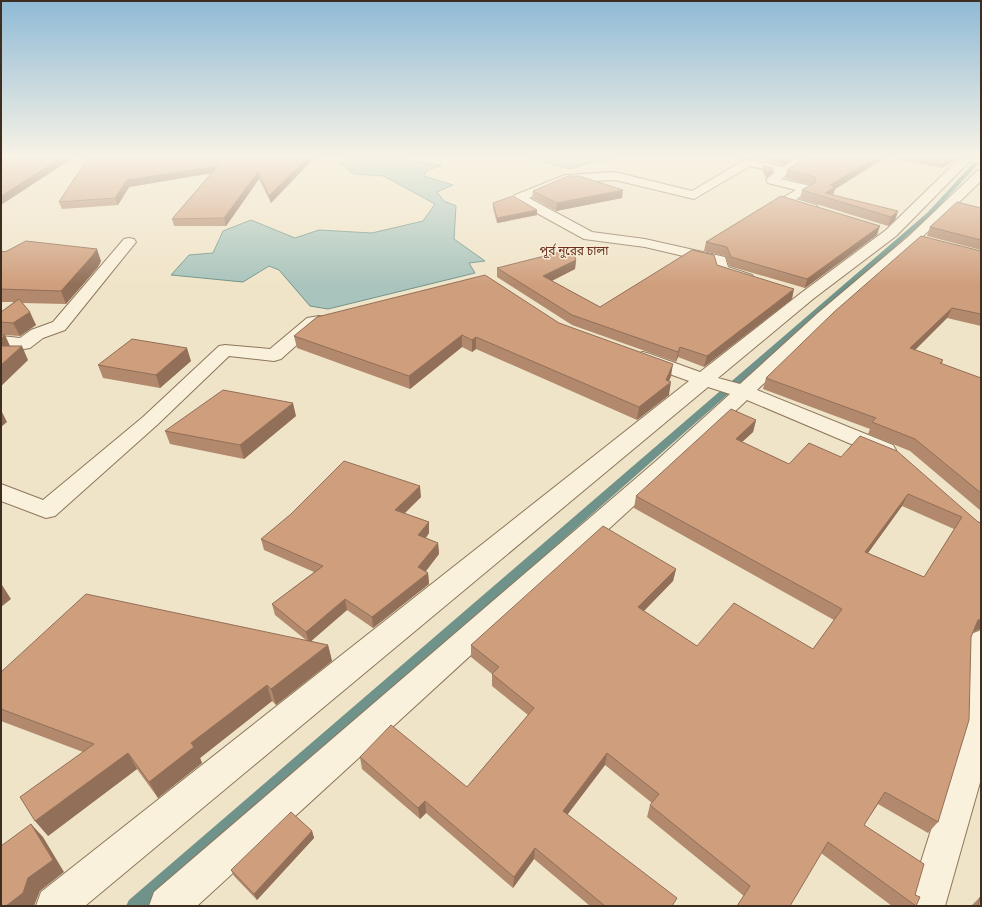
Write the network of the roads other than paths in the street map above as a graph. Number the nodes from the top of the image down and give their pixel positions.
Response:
1 (523, 200) edge
2 (786, 200) edge
3 (932, 200) edge
4 (948, 200) edge
5 (823, 212) edge
6 (903, 236) junction
7 (129, 242) dead end
8 (757, 281) edge
9 (336, 317) edge
10 (1, 341) edge
11 (623, 351) edge
12 (704, 380) junction
13 (746, 392) junction
14 (901, 457) edge
15 (1, 492) edge
16 (981, 642) edge
17 (55, 906) edge
18 (168, 906) edge
19 (926, 906) edge

1 - 8 street
2 - 5 street
3 - 6 street
4 - 6 street
6 - 12 street
6 - 13 street
7 - 10 street
9 - 15 street
11 - 12 street
12 - 13 street
12 - 17 street
13 - 14 street
13 - 18 street
16 - 19 street

